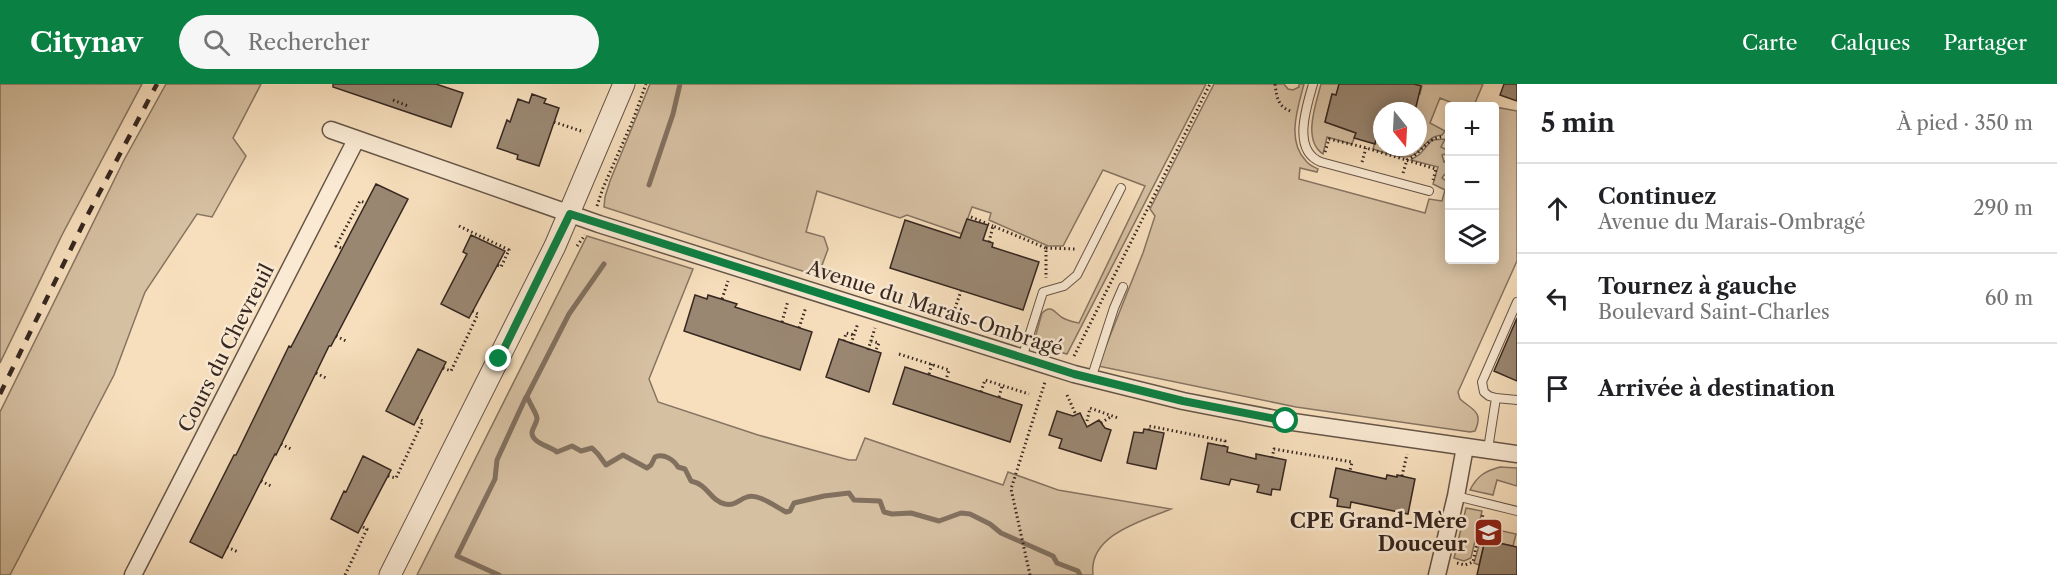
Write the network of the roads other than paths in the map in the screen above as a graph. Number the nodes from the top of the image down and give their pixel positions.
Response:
1 (624, 84) edge
2 (1313, 84) edge
3 (331, 130) dead end
4 (356, 140) junction
5 (1121, 188) dead end
6 (1429, 191) dead end
7 (570, 214) junction
8 (1123, 287) dead end
9 (1517, 302) edge
10 (1022, 358) junction
11 (1091, 379) junction
12 (1496, 398) junction
13 (1517, 400) edge
14 (1465, 447) junction
15 (1488, 449) junction
16 (1517, 454) edge
17 (1456, 496) junction
18 (1517, 511) edge
19 (1439, 567) edge
20 (133, 575) edge
21 (390, 575) edge

1 - 7 street
2 - 6 lane
3 - 4 street, Avenue du Marais-Ombragé
4 - 7 street, Avenue du Marais-Ombragé
4 - 20 street, Cours du Chevreuil
5 - 10 lane
7 - 10 street, Avenue du Marais-Ombragé
7 - 21 street
8 - 11 lane
9 - 12 lane
10 - 11 street, Avenue du Marais-Ombragé
11 - 14 street, Avenue du Marais-Ombragé
12 - 13 lane
12 - 15 lane
14 - 15 street, Avenue du Marais-Ombragé
14 - 17 street
15 - 16 street, Avenue du Marais-Ombragé
17 - 18 lane
17 - 19 street

